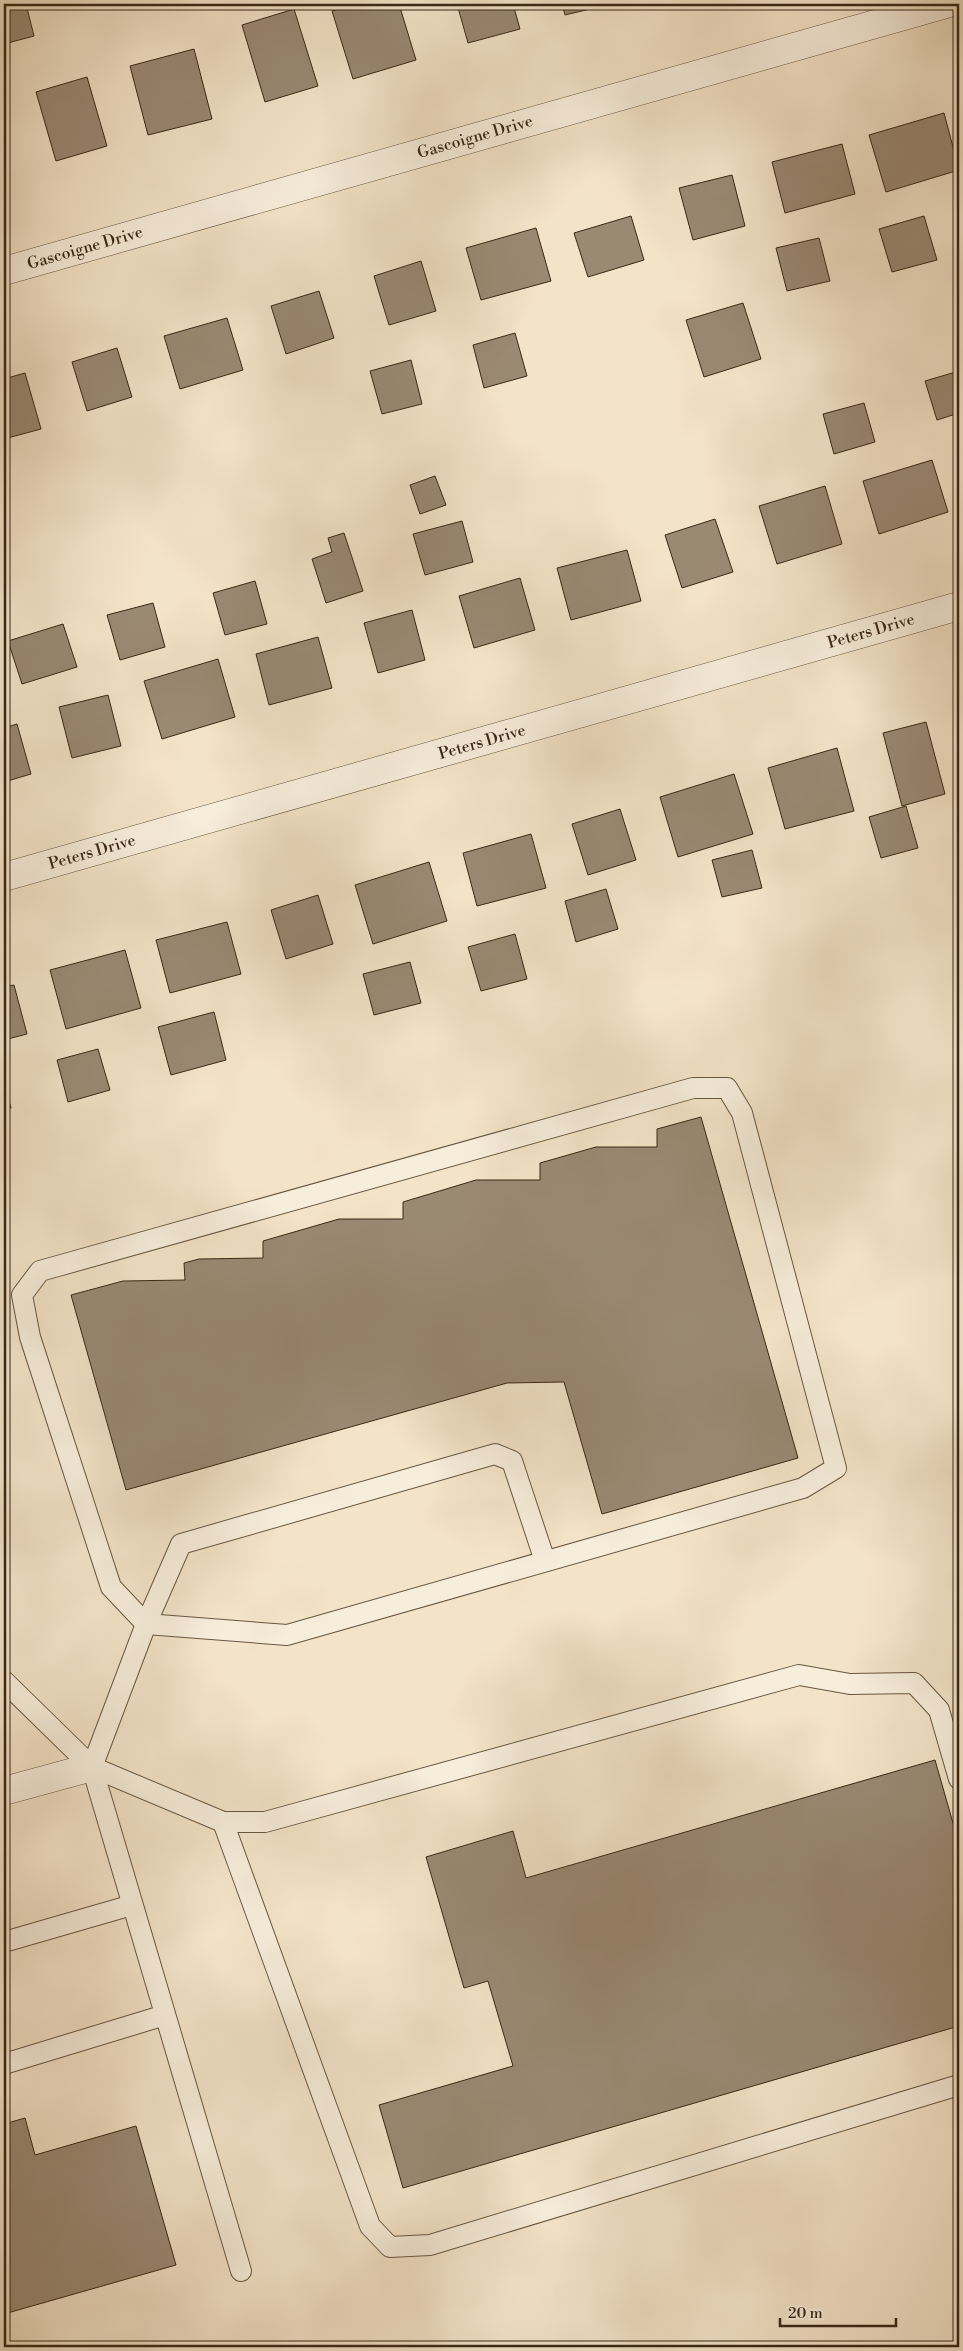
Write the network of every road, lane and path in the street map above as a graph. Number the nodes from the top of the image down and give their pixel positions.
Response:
1 (946, 4) edge
2 (4, 271) edge
3 (959, 606) edge
4 (4, 877) edge
5 (545, 1561) junction
6 (146, 1624) junction
7 (4, 1681) edge
8 (92, 1767) junction
9 (959, 1779) edge
10 (4, 1791) edge
11 (223, 1822) junction
12 (132, 1905) junction
13 (4, 1942) edge
14 (165, 2016) junction
15 (4, 2064) edge
16 (959, 2085) edge
17 (241, 2271) dead end

1 - 2 street, Gascoigne Drive
3 - 4 street, Peters Drive
5 - 6 lane
5 - 6 lane
5 - 6 lane
6 - 8 lane
7 - 8 lane
8 - 10 street
8 - 11 lane
8 - 12 lane
9 - 11 lane
11 - 16 lane
12 - 13 lane
12 - 14 lane
14 - 15 lane
14 - 17 lane

